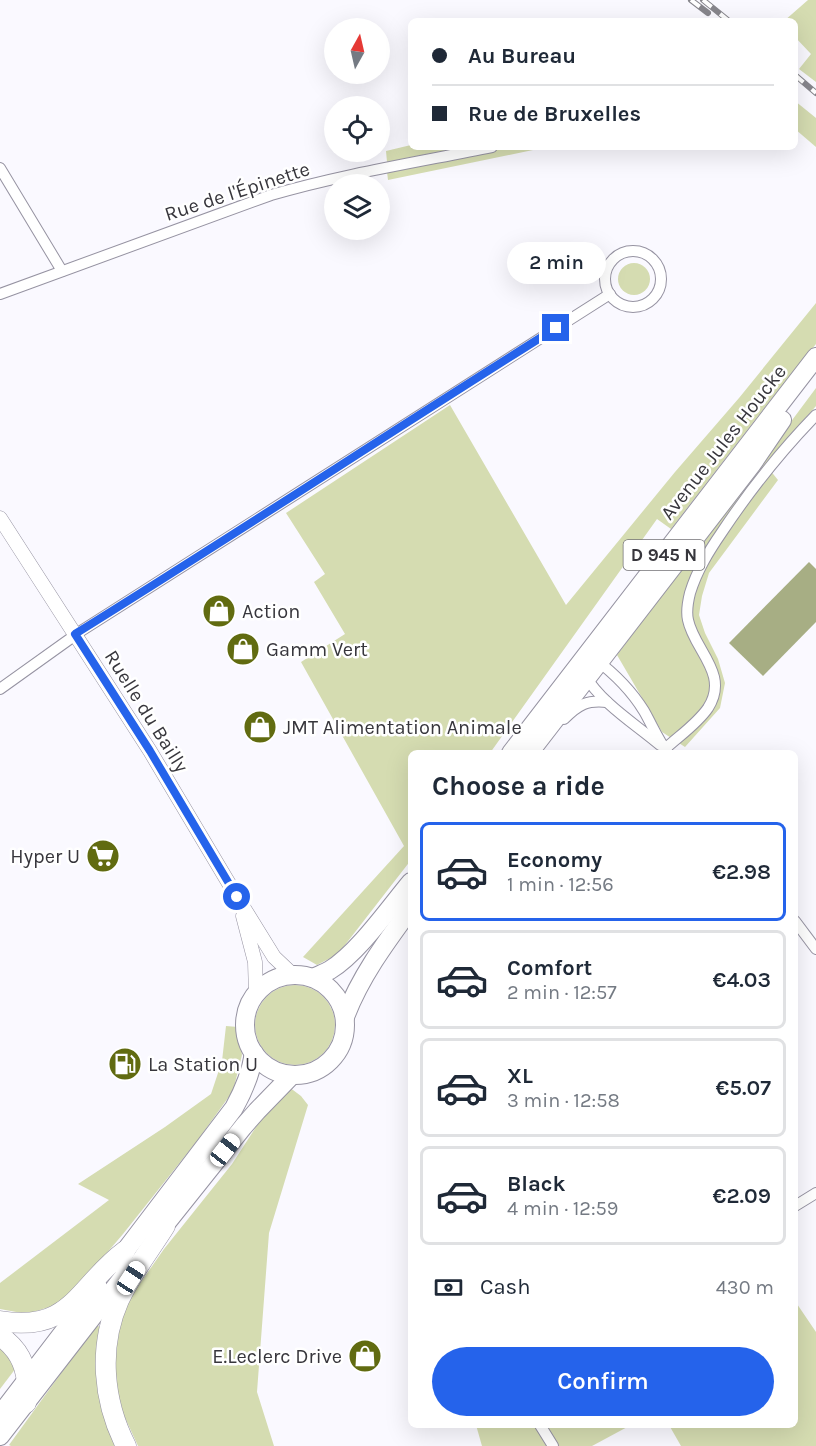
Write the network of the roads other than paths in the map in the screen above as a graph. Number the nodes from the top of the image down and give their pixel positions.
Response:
1 (477, 150) edge
2 (0, 168) edge
3 (62, 271) junction
4 (0, 294) edge
5 (610, 294) junction
6 (816, 357) edge
7 (816, 371) edge
8 (816, 415) edge
9 (0, 518) edge
10 (75, 634) junction
11 (588, 665) junction
12 (0, 689) edge
13 (607, 702) junction
14 (514, 750) edge
15 (532, 750) edge
16 (537, 750) edge
17 (665, 750) edge
18 (665, 750) edge
19 (667, 750) edge
20 (408, 886) edge
21 (237, 897) junction
22 (408, 912) edge
23 (798, 925) edge
24 (816, 949) edge
25 (293, 975) junction
26 (313, 978) junction
27 (256, 994) junction
28 (345, 1017) junction
29 (254, 1053) junction
30 (292, 1075) junction
31 (816, 1193) edge
32 (798, 1204) edge
33 (165, 1226) junction
34 (125, 1251) junction
35 (0, 1321) edge
36 (0, 1336) edge
37 (27, 1379) junction
38 (26, 1403) junction
39 (3, 1425) edge
40 (542, 1428) edge
41 (126, 1446) edge
42 (553, 1446) edge

1 - 3 street, Rue de l'Épinette
2 - 3 street
3 - 4 street, Rue de l'Épinette
5 - 5 street
5 - 10 street
6 - 11 main road, Avenue Jules Houcke / D 945 N
7 - 11 main road, Avenue Jules Houcke / D 945 N
8 - 19 street
9 - 10 street, Ruelle du Bailly
10 - 12 street
10 - 21 street, Ruelle du Bailly
11 - 13 street
11 - 14 main road, Avenue Jules Houcke / D 945 N
11 - 15 main road, Avenue Jules Houcke / D 945 N
11 - 17 street
13 - 16 street
13 - 18 street
20 - 26 main road
21 - 25 street, Ruelle du Bailly
21 - 27 street, Ruelle du Bailly
22 - 28 main road
23 - 24 street
25 - 26 main road
25 - 27 main road
26 - 28 main road
27 - 29 main road
28 - 30 main road
29 - 30 main road
29 - 34 main road
30 - 33 main road
31 - 32 street
33 - 38 main road
33 - 41 highway
34 - 35 highway
34 - 37 main road
36 - 37 highway
37 - 38 highway
37 - 39 main road
38 - 39 main road
40 - 42 street

